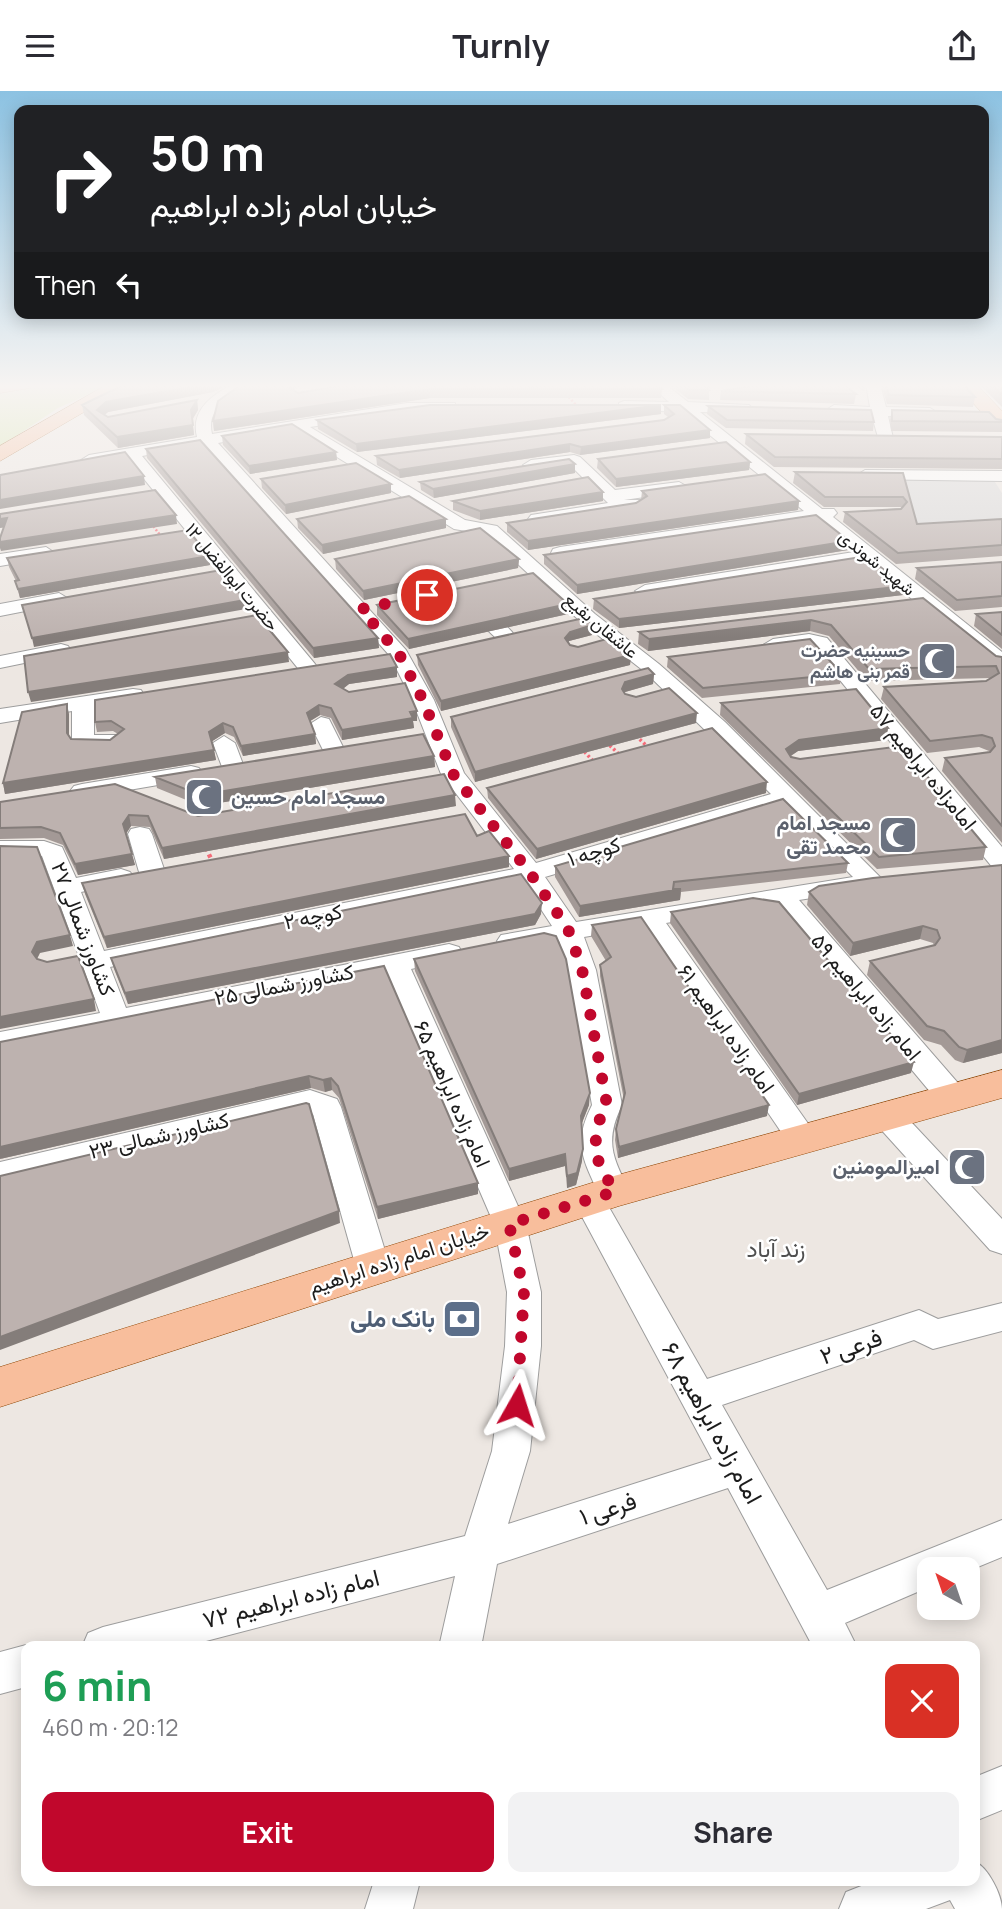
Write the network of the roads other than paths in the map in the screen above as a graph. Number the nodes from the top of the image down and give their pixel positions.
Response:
1 (144, 469) edge
2 (241, 469) edge
3 (359, 469) edge
4 (581, 469) edge
5 (588, 469) edge
6 (759, 469) edge
7 (766, 475) junction
8 (793, 475) dead end
9 (846, 475) edge
10 (741, 478) edge
11 (1000, 479) edge
12 (568, 482) edge
13 (702, 484) edge
14 (161, 490) junction
15 (139, 493) edge
16 (408, 495) junction
17 (616, 501) junction
18 (453, 502) edge
19 (639, 507) edge
20 (845, 513) edge
21 (817, 515) junction
22 (305, 518) edge
23 (280, 523) junction
24 (485, 527) junction
25 (155, 529) edge
26 (192, 530) junction
27 (438, 538) edge
28 (59, 551) edge
29 (867, 556) junction
30 (342, 559) edge
31 (0, 560) edge
32 (318, 564) junction
33 (530, 566) junction
34 (227, 570) junction
35 (914, 571) dead end
36 (889, 573) junction
37 (200, 574) edge
38 (511, 578) edge
39 (626, 594) edge
40 (78, 596) edge
41 (599, 599) edge
42 (925, 601) junction
43 (573, 603) junction
44 (386, 604) edge
45 (897, 604) edge
46 (361, 609) junction
47 (0, 610) edge
48 (264, 615) junction
49 (589, 618) junction
50 (975, 618) edge
51 (238, 619) edge
52 (488, 621) edge
53 (949, 621) junction
54 (565, 623) edge
55 (529, 631) edge
56 (640, 634) edge
57 (505, 636) junction
58 (613, 638) junction
59 (479, 642) edge
60 (589, 644) edge
61 (758, 646) edge
62 (79, 647) edge
63 (427, 654) edge
64 (400, 657) junction
65 (373, 658) edge
66 (0, 661) edge
67 (1002, 662) edge
68 (334, 664) edge
69 (308, 668) junction
70 (285, 672) edge
71 (673, 687) junction
72 (888, 690) edge
73 (157, 691) edge
74 (419, 691) junction
75 (861, 691) junction
76 (648, 694) edge
77 (833, 694) edge
78 (393, 695) edge
79 (83, 703) junction
80 (0, 716) edge
81 (456, 716) edge
82 (721, 716) junction
83 (321, 724) dead end
84 (435, 728) junction
85 (694, 734) edge
86 (411, 738) edge
87 (112, 740) edge
88 (224, 743) dead end
89 (360, 747) edge
90 (880, 750) edge
91 (334, 751) junction
92 (309, 755) edge
93 (914, 755) junction
94 (944, 761) edge
95 (257, 763) edge
96 (232, 767) junction
97 (453, 774) junction
98 (426, 778) edge
99 (120, 785) junction
100 (493, 788) edge
101 (53, 796) edge
102 (786, 797) junction
103 (165, 803) edge
104 (474, 803) junction
105 (454, 817) edge
106 (140, 834) dead end
107 (0, 848) edge
108 (212, 861) edge
109 (1002, 866) edge
110 (976, 871) edge
111 (152, 872) junction
112 (530, 873) junction
113 (896, 878) edge
114 (870, 880) junction
115 (68, 887) junction
116 (780, 895) junction
117 (649, 918) junction
118 (568, 929) junction
119 (94, 957) junction
120 (62, 960) edge
121 (395, 963) junction
122 (116, 1018) junction
123 (0, 1042) edge
124 (1002, 1084) edge
125 (953, 1098) junction
126 (887, 1116) junction
127 (803, 1140) junction
128 (0, 1174) edge
129 (602, 1196) junction
130 (509, 1224) junction
131 (1002, 1241) edge
132 (373, 1267) junction
133 (1002, 1317) edge
134 (0, 1387) edge
135 (698, 1398) junction
136 (737, 1468) junction
137 (1002, 1538) edge
138 (480, 1551) junction
139 (827, 1630) edge
140 (127, 1641) edge
141 (461, 1641) edge
142 (21, 1667) edge
143 (0, 1673) edge
144 (1002, 1787) edge
145 (980, 1797) edge
146 (396, 1886) edge
147 (925, 1886) edge
148 (968, 1886) edge
149 (389, 1909) edge
150 (863, 1909) edge
151 (981, 1909) edge

1 - 14 street, حضرت ابوالفضل ۱۲
2 - 23 street, امام زاده ابراهیم ۶۸
3 - 16 street, عاشقان بقیع
4 - 12 street
5 - 17 street
6 - 7 street, شهید شوندی
7 - 8 street
7 - 10 street
7 - 21 street, شهید شوندی
9 - 11 street
13 - 17 street
14 - 15 street
14 - 26 street, حضرت ابوالفضل ۱۲
16 - 18 street
16 - 24 street, عاشقان بقیع
17 - 19 street
17 - 24 street
20 - 21 street
21 - 29 street, شهید شوندی
21 - 33 street
22 - 23 street
23 - 32 street, امام زاده ابراهیم ۶۸
24 - 27 street
24 - 33 street, عاشقان بقیع
25 - 26 street
26 - 34 street, حضرت ابوالفضل ۱۲
28 - 31 street
29 - 36 street, شهید شوندی
29 - 39 street
30 - 32 street
32 - 46 street, امام زاده ابراهیم ۶۸
33 - 38 street
33 - 43 street, عاشقان بقیع
34 - 37 street
34 - 48 street, حضرت ابوالفضل ۱۲
35 - 36 street
36 - 42 street, شهید شوندی
40 - 47 street
41 - 43 street
42 - 45 street
42 - 53 street, شهید شوندی
43 - 49 street, عاشقان بقیع
44 - 46 street
46 - 64 street, امام زاده ابراهیم ۶۸
48 - 51 street
48 - 69 street, حضرت ابوالفضل ۱۲
49 - 54 street
49 - 58 street, عاشقان بقیع
50 - 53 street
52 - 57 street
53 - 67 street, شهید شوندی
55 - 57 street
56 - 58 street
57 - 59 street
58 - 60 street
58 - 71 street, عاشقان بقیع
61 - 75 street, امامزاده ابراهیم ۵۷
62 - 66 street
63 - 64 street
64 - 65 street
64 - 74 street, امام زاده ابراهیم ۶۸
68 - 69 street
69 - 70 street
71 - 76 street
71 - 82 street, عاشقان بقیع
72 - 75 street
73 - 79 street
74 - 78 street
74 - 84 street, امام زاده ابراهیم ۶۸
75 - 77 street
75 - 93 street, امامزاده ابراهیم ۵۷
79 - 80 street
79 - 87 street
81 - 84 street
82 - 85 street
82 - 102 street
83 - 91 street
84 - 86 street
84 - 97 street, امام زاده ابراهیم ۶۸
88 - 96 street
89 - 91 street
90 - 93 street
91 - 92 street
93 - 94 street
93 - 109 street, امامزاده ابراهیم ۵۷
95 - 96 street
96 - 99 street
97 - 98 street
97 - 104 street, امام زاده ابراهیم ۶۸
99 - 101 street
99 - 103 street
100 - 104 street
102 - 112 street, کوچه ۱
102 - 114 street
104 - 105 street
104 - 112 street, امام زاده ابراهیم ۶۸
106 - 111 street
107 - 115 street, کشاورز شمالی ۲۷
108 - 111 street
109 - 110 street
111 - 115 street
112 - 118 street, امام زاده ابراهیم ۶۸
112 - 119 street, کوچه ۲
113 - 114 street, کشاورز شمالی ۲۵
114 - 116 street, کشاورز شمالی ۲۵
115 - 119 street, کشاورز شمالی ۲۷
116 - 117 street, کشاورز شمالی ۲۵
116 - 125 street, امام زاده ابراهیم ۵۹
117 - 118 street, کشاورز شمالی ۲۵
117 - 127 street, امام زاده ابراهیم ۶۱
118 - 121 street, کشاورز شمالی ۲۵
118 - 129 street, امام زاده ابراهیم ۶۸
119 - 120 street, کوچه ۲
119 - 122 street, کشاورز شمالی ۲۷
121 - 122 street, کشاورز شمالی ۲۵
121 - 130 street, امام زاده ابراهیم ۶۵
122 - 123 street, کشاورز شمالی ۲۵
124 - 125 main road, خیابان امام زاده ابراهیم
125 - 126 main road, خیابان امام زاده ابراهیم
126 - 127 main road, خیابان امام زاده ابراهیم
126 - 131 street
127 - 129 main road, خیابان امام زاده ابراهیم
128 - 132 street, کشاورز شمالی ۲۳
129 - 130 main road, خیابان امام زاده ابراهیم
129 - 135 street, امام زاده ابراهیم ۶۸
130 - 132 main road, خیابان امام زاده ابراهیم
130 - 138 street, امام زاده ابراهیم ۶۵
132 - 134 main road, خیابان امام زاده ابراهیم
133 - 135 street, فرعی ۲
135 - 136 street, امام زاده ابراهیم ۶۸
136 - 138 street, فرعی ۱
136 - 139 street, امام زاده ابراهیم ۶۸
137 - 139 street
138 - 140 street, امام زاده ابراهیم ۷۲
138 - 141 street, امام زاده ابراهیم ۶۵
142 - 143 street
144 - 145 street
146 - 149 street
147 - 150 street
148 - 151 street

